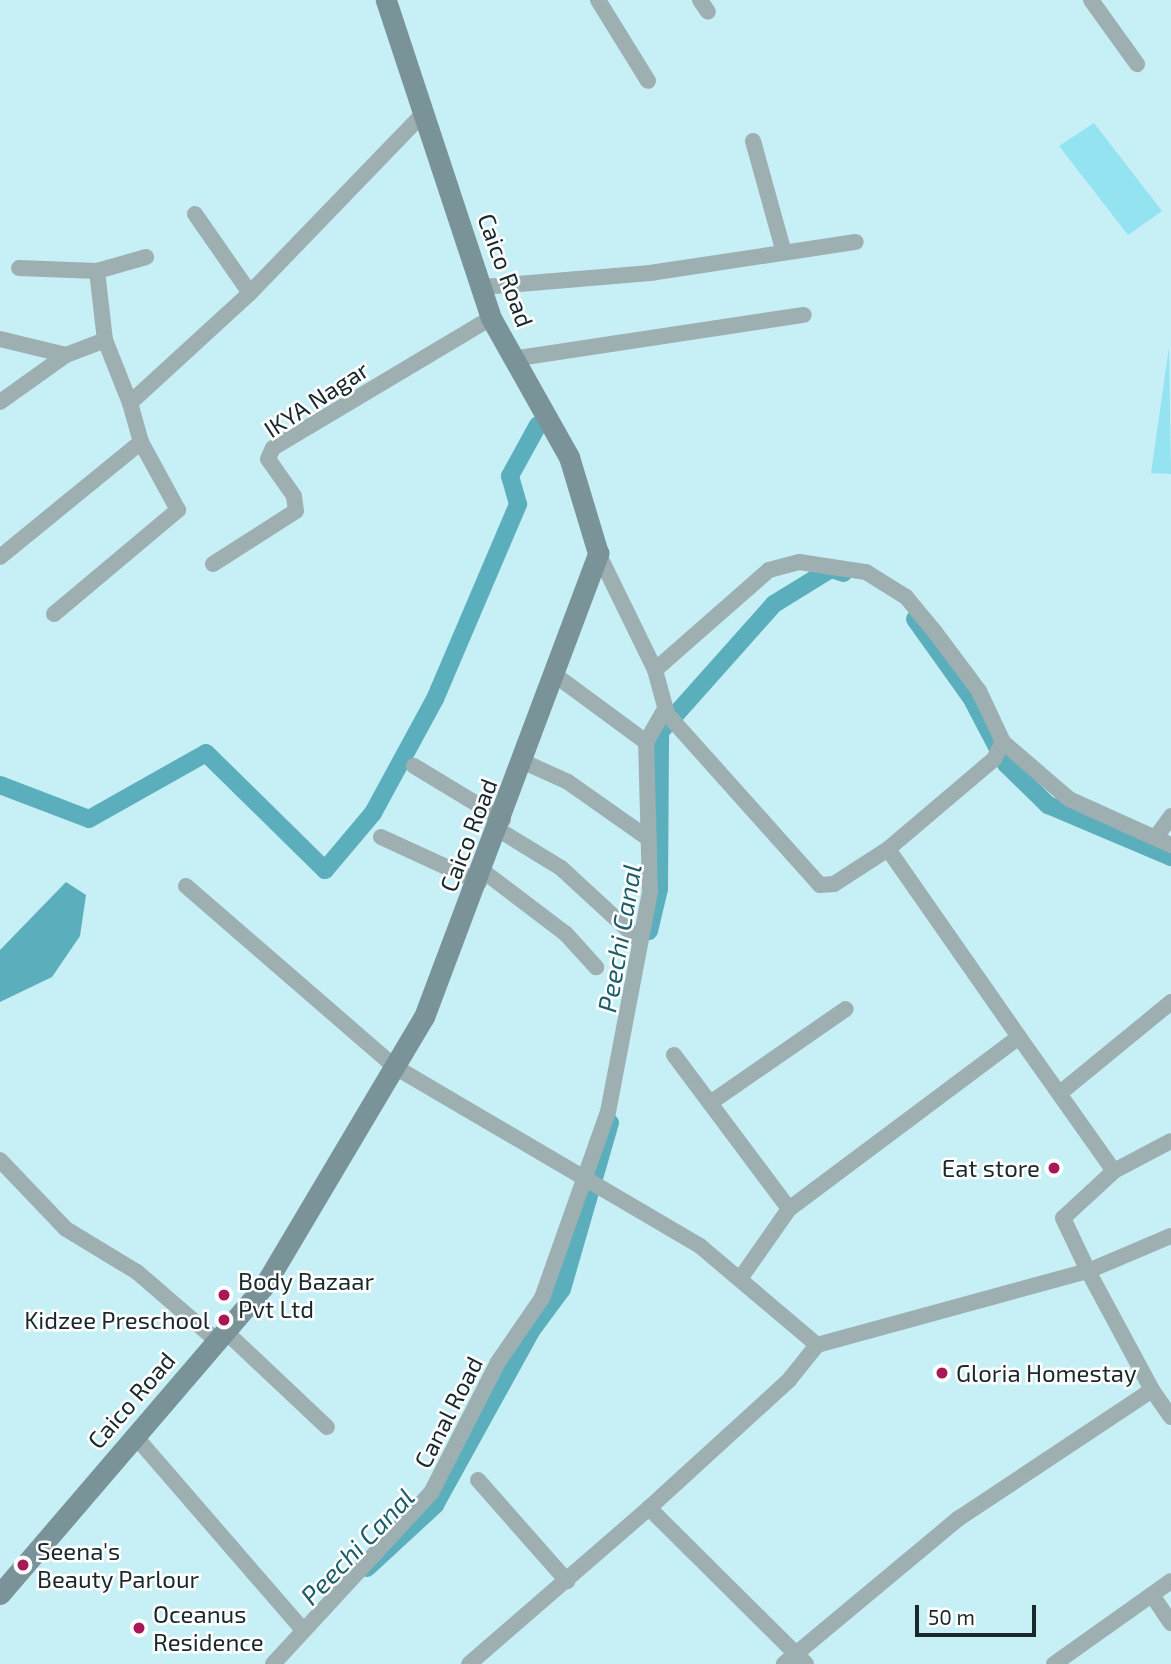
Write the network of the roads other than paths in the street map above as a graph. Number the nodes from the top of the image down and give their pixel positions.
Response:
1 (387, 0) edge
2 (598, 0) edge
3 (1091, 0) edge
4 (1137, 64) dead end
5 (648, 81) dead end
6 (421, 116) junction
7 (753, 141) dead end
8 (195, 214) dead end
9 (856, 242) dead end
10 (783, 249) junction
11 (145, 257) dead end
12 (19, 268) dead end
13 (97, 271) junction
14 (483, 287) junction
15 (250, 292) junction
16 (804, 315) dead end
17 (491, 318) junction
18 (0, 339) edge
19 (105, 340) junction
20 (66, 355) junction
21 (512, 359) junction
22 (0, 402) edge
23 (130, 403) junction
24 (141, 442) junction
25 (598, 553) junction
26 (0, 557) edge
27 (213, 564) dead end
28 (54, 614) dead end
29 (655, 670) junction
30 (555, 675) junction
31 (666, 712) junction
32 (646, 742) junction
33 (1003, 742) junction
34 (524, 762) junction
35 (414, 766) dead end
36 (1171, 816) edge
37 (501, 825) junction
38 (1156, 836) junction
39 (382, 837) dead end
40 (649, 839) junction
41 (1171, 845) edge
42 (888, 849) junction
43 (481, 876) junction
44 (186, 886) dead end
45 (640, 941) junction
46 (596, 967) dead end
47 (1171, 1002) edge
48 (846, 1009) dead end
49 (1019, 1037) junction
50 (674, 1055) dead end
51 (395, 1067) junction
52 (1060, 1093) junction
53 (710, 1103) junction
54 (1171, 1141) edge
55 (0, 1160) edge
56 (1114, 1171) junction
57 (594, 1185) junction
58 (789, 1209) junction
59 (1171, 1236) edge
60 (1088, 1271) junction
61 (742, 1276) junction
62 (221, 1336) junction
63 (817, 1345) junction
64 (1152, 1390) junction
65 (1171, 1418) edge
66 (327, 1427) dead end
67 (135, 1436) junction
68 (478, 1480) dead end
69 (649, 1508) junction
70 (567, 1581) junction
71 (1171, 1581) edge
72 (0, 1594) edge
73 (1152, 1595) junction
74 (1171, 1623) edge
75 (303, 1630) junction
76 (795, 1661) edge
77 (272, 1664) edge
78 (469, 1664) edge
79 (1054, 1664) edge

1 - 6 street, Caico Road
2 - 5 street
3 - 4 street
6 - 14 street, Caico Road
6 - 15 street
7 - 10 street
8 - 15 street
9 - 10 street
10 - 14 street
11 - 13 street
12 - 13 street
13 - 19 street
14 - 17 street, Caico Road
15 - 23 street
16 - 21 street
17 - 21 street, Caico Road
17 - 27 street, IKYA Nagar
18 - 20 street
19 - 20 street
19 - 23 street
20 - 22 street
21 - 25 street, Caico Road
23 - 24 street
24 - 26 street
24 - 28 street
25 - 29 street
25 - 30 street, Caico Road
29 - 31 street
29 - 33 street
30 - 32 street
30 - 34 street, Caico Road
31 - 32 street
31 - 42 street
32 - 40 street, Canal Road
33 - 38 street
33 - 42 street
34 - 37 street, Caico Road
34 - 40 street
35 - 37 street
36 - 38 street
37 - 43 street, Caico Road
37 - 45 street
38 - 41 street
39 - 43 street
40 - 45 street, Canal Road
42 - 49 street
43 - 46 street
43 - 51 street, Caico Road
44 - 51 street
45 - 57 street, Canal Road
47 - 52 street
48 - 53 street
49 - 52 street
49 - 58 street
50 - 53 street
51 - 57 street
51 - 62 street, Caico Road
52 - 56 street
53 - 58 street
54 - 56 street
55 - 62 street
56 - 60 street
57 - 61 street
57 - 75 street, Canal Road
58 - 61 street
59 - 60 street
60 - 63 street
60 - 64 street
61 - 63 street
62 - 66 street
62 - 67 street, Caico Road
63 - 69 street
64 - 65 street
64 - 76 street
67 - 72 street, Caico Road
67 - 75 street
68 - 70 street
69 - 70 street
69 - 76 street
70 - 78 street
71 - 73 street
73 - 74 street
73 - 79 street
75 - 77 street, Canal Road

